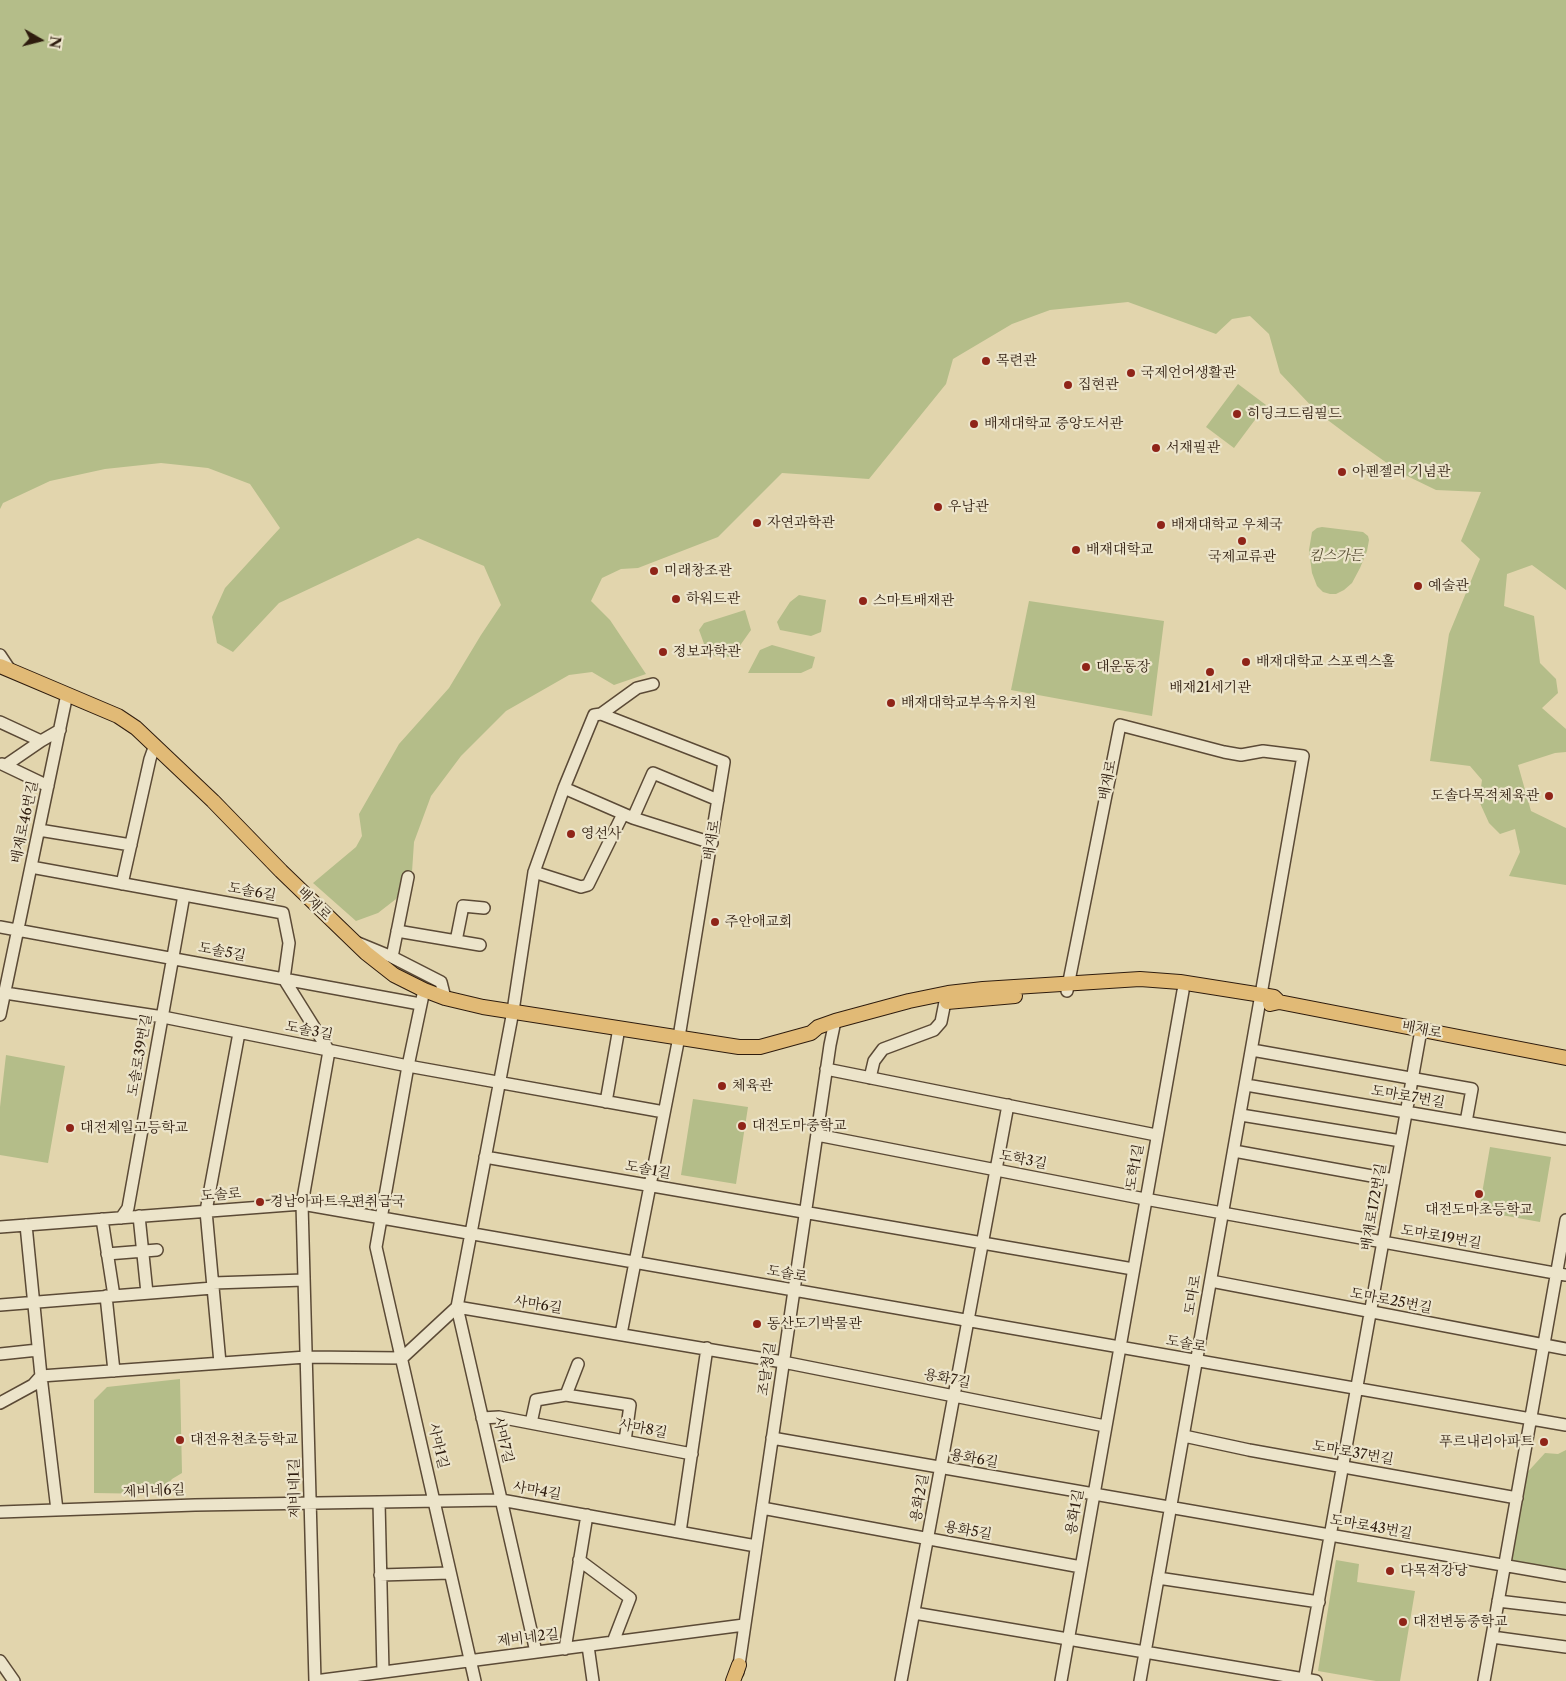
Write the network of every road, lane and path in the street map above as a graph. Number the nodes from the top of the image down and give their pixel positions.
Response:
1 (0, 655) edge
2 (5, 668) edge
3 (653, 684) dead end
4 (67, 694) junction
5 (601, 714) junction
6 (0, 722) edge
7 (60, 730) junction
8 (41, 741) junction
9 (155, 746) junction
10 (3, 764) edge
11 (48, 786) junction
12 (564, 788) junction
13 (718, 800) junction
14 (628, 816) junction
15 (39, 830) junction
16 (712, 843) junction
17 (131, 845) junction
18 (31, 867) junction
19 (534, 872) junction
20 (408, 877) dead end
21 (122, 884) junction
22 (184, 895) junction
23 (484, 908) dead end
24 (0, 927) edge
25 (18, 930) junction
26 (397, 931) junction
27 (350, 940) junction
28 (456, 941) junction
29 (480, 945) dead end
30 (172, 958) junction
31 (392, 958) junction
32 (284, 979) junction
33 (1139, 984) junction
34 (1067, 987) junction
35 (1183, 991) junction
36 (4, 993) junction
37 (983, 994) junction
38 (422, 997) junction
39 (445, 998) junction
40 (1261, 999) junction
41 (945, 1002) junction
42 (513, 1011) junction
43 (0, 1015) edge
44 (162, 1017) junction
45 (833, 1026) junction
46 (619, 1028) junction
47 (1421, 1030) junction
48 (239, 1033) junction
49 (679, 1037) junction
50 (1252, 1050) junction
51 (329, 1051) junction
52 (1566, 1058) edge
53 (408, 1066) junction
54 (826, 1069) junction
55 (870, 1078) junction
56 (1413, 1078) junction
57 (499, 1082) junction
58 (1246, 1085) junction
59 (606, 1102) junction
60 (1008, 1105) junction
61 (664, 1112) junction
62 (1406, 1112) junction
63 (1240, 1115) junction
64 (1466, 1122) junction
65 (817, 1135) junction
66 (1156, 1135) junction
67 (1566, 1139) edge
68 (1401, 1141) junction
69 (1234, 1151) junction
70 (486, 1157) junction
71 (996, 1170) junction
72 (1394, 1180) junction
73 (650, 1186) junction
74 (1145, 1199) junction
75 (302, 1204) junction
76 (206, 1211) junction
77 (805, 1212) junction
78 (1223, 1213) junction
79 (139, 1216) junction
80 (121, 1218) junction
81 (381, 1218) junction
82 (102, 1219) junction
83 (1566, 1220) edge
84 (26, 1225) junction
85 (0, 1227) edge
86 (471, 1234) junction
87 (982, 1242) junction
88 (1383, 1242) junction
89 (157, 1250) dead end
90 (143, 1251) junction
91 (107, 1254) junction
92 (635, 1262) junction
93 (1133, 1269) junction
94 (1561, 1274) edge
95 (304, 1280) junction
96 (1211, 1281) junction
97 (213, 1285) junction
98 (794, 1290) junction
99 (147, 1293) junction
100 (110, 1296) junction
101 (34, 1302) junction
102 (0, 1305) edge
103 (457, 1307) junction
104 (1371, 1312) junction
105 (968, 1321) junction
106 (621, 1334) junction
107 (1544, 1345) junction
108 (1119, 1347) junction
109 (707, 1348) junction
110 (1566, 1349) edge
111 (38, 1350) junction
112 (0, 1354) edge
113 (306, 1357) junction
114 (402, 1358) junction
115 (1197, 1361) junction
116 (783, 1362) junction
117 (220, 1363) junction
118 (578, 1364) dead end
119 (114, 1371) junction
120 (41, 1376) junction
121 (1357, 1389) junction
122 (566, 1395) junction
123 (954, 1396) junction
124 (0, 1403) edge
125 (482, 1418) junction
126 (1532, 1419) junction
127 (531, 1423) junction
128 (1566, 1425) edge
129 (1106, 1426) junction
130 (1184, 1436) junction
131 (772, 1438) junction
132 (625, 1441) junction
133 (692, 1454) junction
134 (1343, 1467) junction
135 (941, 1468) junction
136 (1093, 1495) junction
137 (1517, 1498) junction
138 (501, 1500) junction
139 (435, 1501) junction
140 (379, 1502) junction
141 (310, 1504) junction
142 (762, 1508) junction
143 (1171, 1509) junction
144 (57, 1510) junction
145 (0, 1512) edge
146 (587, 1515) junction
147 (680, 1532) junction
148 (1331, 1535) junction
149 (928, 1539) junction
150 (756, 1546) junction
151 (579, 1560) junction
152 (1505, 1565) junction
153 (1081, 1567) junction
154 (450, 1572) junction
155 (380, 1575) junction
156 (1566, 1576) edge
157 (1158, 1578) junction
158 (1498, 1601) junction
159 (1318, 1602) junction
160 (1566, 1610) edge
161 (914, 1612) junction
162 (744, 1625) junction
163 (1492, 1637) junction
164 (1068, 1638) junction
165 (613, 1642) junction
166 (1566, 1643) edge
167 (588, 1646) junction
168 (565, 1649) junction
169 (1145, 1651) junction
170 (536, 1652) junction
171 (0, 1661) edge
172 (471, 1661) junction
173 (739, 1665) junction
174 (383, 1672) junction
175 (902, 1680) edge
176 (1308, 1680) edge
177 (14, 1681) edge
178 (315, 1681) edge
179 (475, 1681) edge
180 (593, 1681) edge
181 (735, 1681) edge
182 (744, 1681) edge
183 (914, 1681) edge
184 (1061, 1681) edge
185 (1140, 1681) edge
186 (1484, 1681) edge

1 - 2 street
2 - 4 main road, 배재로
3 - 5 street
4 - 7 street, 배재로46번길
4 - 9 main road, 배재로
5 - 12 street, 사마7길
5 - 13 street, 배재로
6 - 8 street
7 - 8 street
7 - 11 street, 배재로46번길
8 - 10 street
9 - 17 street
9 - 27 main road, 배재로
10 - 11 street
11 - 15 street, 배재로46번길
12 - 14 street
12 - 19 street, 사마7길
13 - 14 street
13 - 16 street, 배재로
14 - 16 street
14 - 19 street
15 - 17 street
15 - 18 street, 배재로46번길
16 - 49 street, 배재로
17 - 21 street
18 - 21 street, 도솔6길
18 - 25 street, 배재로46번길
19 - 42 street, 사마7길
20 - 26 street
21 - 22 street, 도솔6길
22 - 30 street, 도솔로39번길
22 - 32 street, 도솔6길
23 - 28 street
24 - 25 street, 도솔5길
25 - 30 street, 도솔5길
25 - 36 street, 배재로46번길
26 - 28 street
26 - 31 street
27 - 31 street
27 - 38 main road, 배재로
28 - 29 street
30 - 32 street, 도솔5길
30 - 44 street, 도솔로39번길
31 - 39 street
32 - 38 street, 도솔5길
32 - 51 street
33 - 34 main road, 배재로
33 - 35 main road, 배재로
33 - 40 main road, 배재로
34 - 37 main road, 배재로
34 - 40 street, 배재로
35 - 40 main road, 배재로
35 - 66 street, 도학1길
36 - 43 street, 배재로46번길
36 - 44 street, 도솔3길
37 - 41 main road, 배재로
37 - 45 main road, 배재로
38 - 39 main road, 배재로
38 - 53 street
39 - 42 main road, 배재로
40 - 47 main road, 배재로
40 - 50 street, 도마로
41 - 45 main road, 배재로
41 - 55 street
42 - 46 main road, 배재로
42 - 57 street, 사마7길
44 - 48 street, 도솔3길
44 - 80 street, 도솔로39번길
45 - 49 main road, 배재로
45 - 54 street, 조달청길
46 - 49 main road, 배재로
46 - 59 street
47 - 52 main road, 배재로
47 - 56 street, 배재로172번길
48 - 51 street, 도솔3길
48 - 76 street
49 - 61 street
50 - 56 street
50 - 58 street, 도마로
51 - 53 street, 도솔3길
51 - 75 street
53 - 57 street, 도솔3길
53 - 81 street
54 - 55 street
54 - 65 street, 조달청길
55 - 60 street
56 - 62 street, 배재로172번길
56 - 64 street
57 - 59 street, 도솔3길
57 - 70 street, 사마7길
58 - 62 street, 도마로7번길
58 - 63 street, 도마로
59 - 61 street, 도솔3길
60 - 66 street
60 - 71 street, 용화2길
61 - 73 street
62 - 64 street, 도마로7번길
62 - 68 street, 배재로172번길
63 - 68 street
63 - 69 street, 도마로
64 - 67 street, 도마로7번길
65 - 71 street, 도학3길
65 - 77 street, 조달청길
66 - 74 street, 도학1길
68 - 72 street, 배재로172번길
69 - 72 street
69 - 78 street, 도마로
70 - 73 street, 도솔1길
70 - 86 street, 사마7길
71 - 74 street, 도학3길
71 - 87 street, 용화2길
72 - 88 street, 배재로172번길
73 - 77 street, 도솔1길
73 - 92 street
74 - 78 street, 도학3길
74 - 93 street, 도학1길
75 - 76 street, 도솔로
75 - 81 street, 도솔로
75 - 95 street, 제비네1길
76 - 79 street, 도솔로
76 - 97 street
77 - 87 street, 도솔1길
77 - 98 street, 조달청길
78 - 88 street, 도마로19번길
78 - 96 street, 도마로
79 - 80 street, 도솔로
79 - 90 street
80 - 82 street, 도솔로
81 - 86 street, 도솔로
81 - 114 street, 사마1길
82 - 84 street, 도솔로
82 - 91 street
83 - 94 street
84 - 85 street, 도솔로
84 - 101 street
86 - 92 street, 도솔로
86 - 103 street, 사마7길
87 - 93 street, 도솔1길
87 - 105 street, 용화2길
88 - 94 street, 도마로19번길
88 - 104 street, 배재로172번길
89 - 90 street
90 - 91 street
90 - 99 street
91 - 100 street
92 - 98 street, 도솔로
92 - 106 street
93 - 108 street, 도학1길
94 - 107 street
95 - 97 street
95 - 113 street, 제비네1길
96 - 104 street, 도마로25번길
96 - 115 street, 도마로
97 - 99 street
97 - 117 street
98 - 105 street, 도솔로
98 - 116 street, 조달청길
99 - 100 street
100 - 101 street
100 - 119 street
101 - 102 street
101 - 111 street
103 - 106 street, 사마6길
103 - 114 street
103 - 125 street, 사마7길
104 - 107 street, 도마로25번길
104 - 121 street, 배재로172번길
105 - 108 street, 도솔로
105 - 123 street, 용화2길
106 - 109 street, 사마6길
107 - 110 street, 도마로25번길
107 - 126 street
108 - 115 street, 도솔로
108 - 129 street, 용화1길
109 - 116 street, 사마6길
109 - 133 street
111 - 112 street
111 - 120 street
113 - 114 street
113 - 117 street
113 - 141 street, 제비네1길
114 - 139 street, 사마1길
115 - 121 street, 도솔로
115 - 130 street, 도마로
116 - 123 street, 용화7길
116 - 131 street, 조달청길
117 - 119 street
118 - 122 street
119 - 120 street
120 - 124 street
120 - 144 street
121 - 126 street, 도솔로
121 - 134 street, 배재로172번길
122 - 127 street
122 - 132 street
123 - 129 street, 용화7길
123 - 135 street, 용화2길
125 - 127 street, 사마8길
125 - 138 street, 사마7길
126 - 128 street, 도솔로
126 - 137 street
127 - 132 street, 사마8길
129 - 136 street, 용화1길
130 - 134 street, 도마로37번길
130 - 143 street, 도마로
131 - 135 street, 용화6길
131 - 142 street, 조달청길
132 - 133 street, 사마8길
133 - 147 street
134 - 137 street, 도마로37번길
134 - 148 street, 배재로172번길
135 - 136 street, 용화6길
135 - 149 street, 용화2길
136 - 143 street, 용화6길
136 - 153 street, 용화1길
137 - 152 street
138 - 139 street, 사마4길
138 - 146 street, 사마4길
138 - 170 street, 사마7길
139 - 140 street, 사마4길
139 - 154 street, 사마1길
140 - 141 street, 사마4길
140 - 155 street
141 - 144 street, 제비네6길
141 - 178 street, 제비네1길
142 - 149 street, 용화5길
142 - 150 street, 조달청길
143 - 148 street, 도마로43번길
143 - 157 street, 도마로
144 - 145 street, 제비네6길
146 - 147 street, 사마4길
146 - 151 street
147 - 150 street, 사마4길
148 - 152 street, 도마로43번길
148 - 159 street, 배재로172번길
149 - 153 street, 용화5길
149 - 161 street, 용화2길
150 - 162 street, 조달청길
151 - 165 street
151 - 168 street
152 - 156 street, 도마로43번길
152 - 158 street
153 - 164 street, 용화1길
154 - 155 street
154 - 172 street, 사마1길
155 - 174 street
157 - 159 street
157 - 169 street, 도마로
158 - 160 street
158 - 163 street
159 - 176 street, 배재로172번길
161 - 164 street
161 - 175 street, 용화2길
162 - 165 street, 제비네2길
162 - 173 street, 조달청길
163 - 166 street
163 - 186 street
164 - 169 street
164 - 184 street, 용화1길
165 - 167 street, 제비네2길
167 - 168 street, 제비네2길
167 - 180 street
168 - 170 street, 제비네2길
169 - 176 street
169 - 185 street, 도마로
170 - 172 street, 제비네2길
171 - 177 street
172 - 174 street, 제비네2길
172 - 179 street, 사마1길
173 - 181 main road
173 - 182 main road
174 - 178 street, 제비네2길
175 - 183 street

